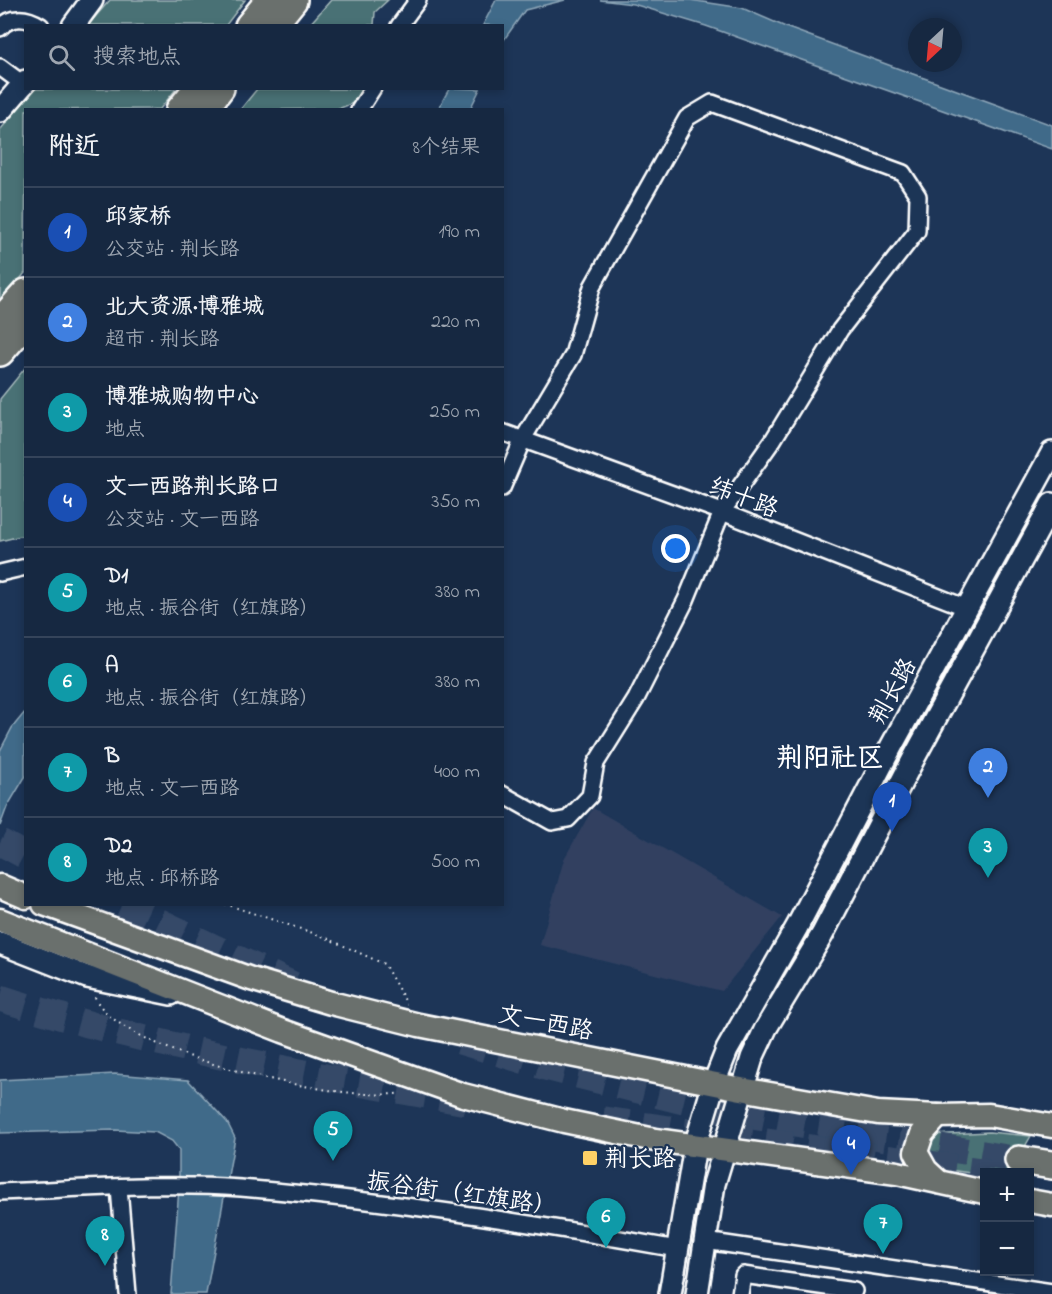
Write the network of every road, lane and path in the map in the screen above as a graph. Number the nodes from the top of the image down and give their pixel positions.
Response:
1 (92, 0) edge
2 (270, 0) edge
3 (293, 0) edge
4 (418, 0) edge
5 (38, 24) edge
6 (74, 24) edge
7 (251, 24) edge
8 (274, 24) edge
9 (400, 24) edge
10 (0, 28) edge
11 (0, 67) edge
12 (24, 83) edge
13 (196, 90) edge
14 (218, 90) edge
15 (372, 90) edge
16 (182, 108) edge
17 (205, 108) edge
18 (361, 108) edge
19 (0, 111) edge
20 (24, 294) edge
21 (0, 322) edge
22 (24, 324) edge
23 (0, 352) edge
24 (504, 433) edge
25 (523, 439) junction
26 (1052, 453) edge
27 (504, 483) edge
28 (1052, 504) edge
29 (722, 512) junction
30 (24, 567) edge
31 (0, 573) edge
32 (968, 608) junction
33 (504, 795) edge
34 (0, 885) edge
35 (24, 896) edge
36 (50, 906) edge
37 (231, 906) edge
38 (0, 920) edge
39 (0, 943) edge
40 (87, 977) junction
41 (203, 1001) junction
42 (419, 1024) junction
43 (714, 1083) junction
44 (741, 1089) junction
45 (401, 1093) dead end
46 (938, 1116) junction
47 (1052, 1126) edge
48 (694, 1146) junction
49 (722, 1150) junction
50 (1052, 1165) edge
51 (1031, 1168) tunnel mouth
52 (1034, 1174) tunnel mouth
53 (940, 1182) junction
54 (1052, 1182) edge
55 (119, 1188) junction
56 (980, 1191) edge
57 (0, 1192) edge
58 (1034, 1202) edge
59 (1052, 1205) edge
60 (705, 1241) junction
61 (677, 1249) junction
62 (854, 1262) junction
63 (1030, 1291) edge
64 (854, 1292) edge
65 (1052, 1292) edge
66 (128, 1294) edge
67 (670, 1294) edge
68 (697, 1294) edge
69 (741, 1294) edge

1 - 6 main road
2 - 7 highway
3 - 8 highway
4 - 9 street
5 - 10 street
11 - 12 street
12 - 19 main road
13 - 16 highway
14 - 17 highway
15 - 18 street
20 - 21 highway
22 - 23 highway
24 - 25 street, 纬十路
25 - 27 street
25 - 29 street, 纬十路
25 - 29 street
26 - 32 main road, 荆长路
28 - 44 main road
29 - 32 street, 纬十路
29 - 33 street
30 - 31 street
32 - 43 main road, 荆长路
34 - 35 main road
36 - 42 main road, 文一西路
37 - 42 path
38 - 41 main road
39 - 40 main road
40 - 41 main road
40 - 45 path
41 - 48 main road
42 - 43 main road, 文一西路
43 - 44 main road, 文一西路
43 - 48 main road, 荆长路
44 - 46 main road, 文一西路
44 - 49 main road
46 - 47 main road, 文一西路
46 - 53 main road
48 - 49 main road
48 - 61 main road, 荆长路
49 - 53 main road
49 - 60 main road
50 - 51 highway
52 - 54 highway
53 - 56 main road
55 - 57 street
55 - 61 street, 振谷街（红旗路）
55 - 66 street
58 - 59 main road
60 - 62 street
60 - 68 main road
61 - 67 main road, 荆长路
62 - 63 street
62 - 64 street
63 - 65 street
64 - 69 street

